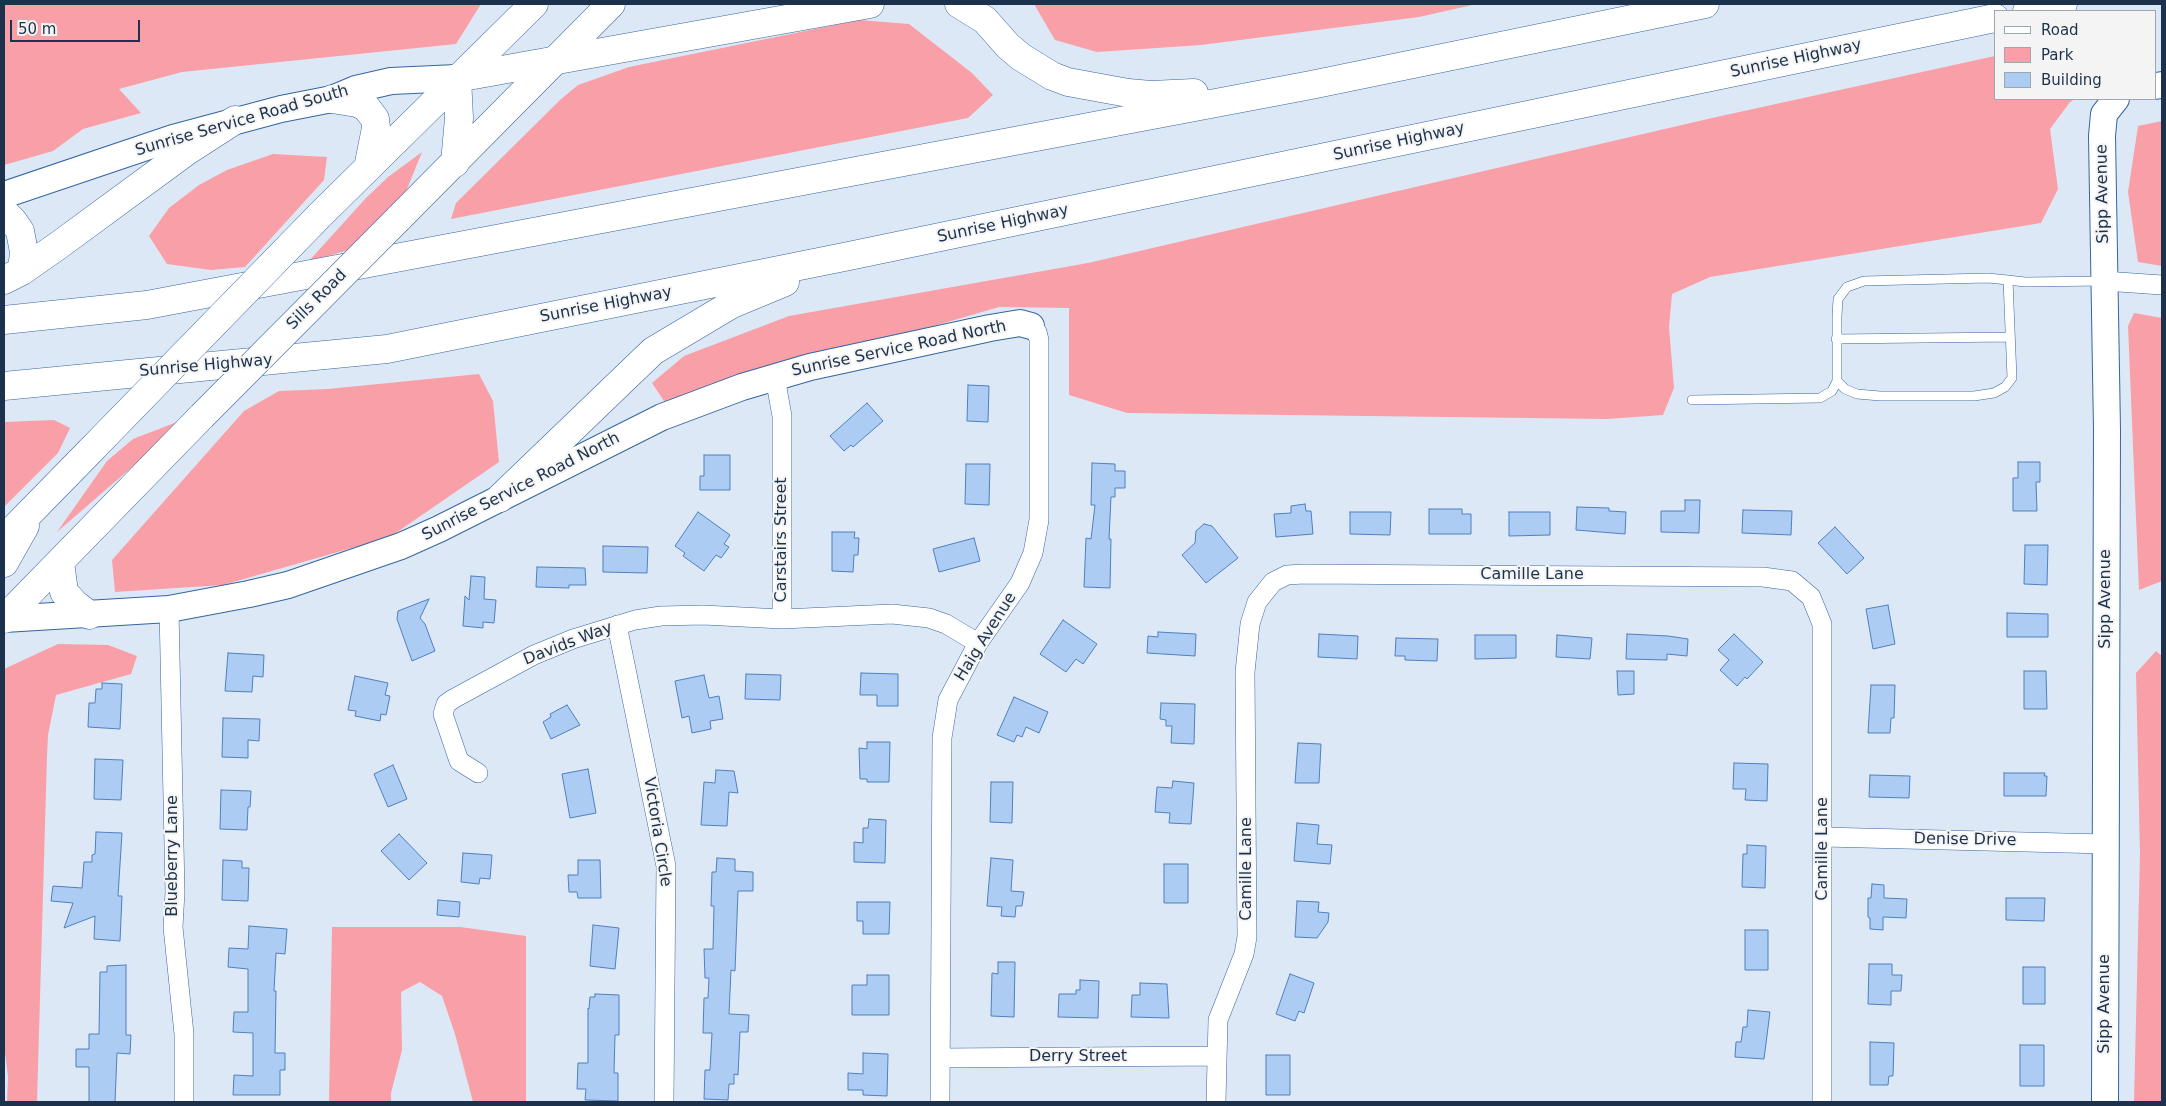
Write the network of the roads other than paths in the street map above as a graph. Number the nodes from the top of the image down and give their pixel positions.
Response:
1 (534, 4) edge
2 (611, 4) edge
3 (870, 4) edge
4 (958, 4) edge
5 (1705, 4) edge
6 (2063, 4) edge
7 (2032, 10) edge
8 (1994, 18) edge
9 (555, 61) junction
10 (457, 78) junction
11 (1311, 86) junction
12 (332, 98) junction
13 (2114, 100) edge
14 (235, 120) junction
15 (455, 163) junction
16 (368, 168) junction
17 (4, 195) edge
18 (4, 212) edge
19 (844, 257) junction
20 (13, 275) edge
21 (2008, 280) junction
22 (2104, 281) junction
23 (2162, 285) edge
24 (4, 320) edge
25 (1031, 326) joint
26 (2010, 337) junction
27 (1836, 339) junction
28 (775, 377) junction
29 (1837, 381) junction
30 (4, 386) edge
31 (1692, 400) dead end
32 (500, 498) junction
33 (35, 507) junction
34 (4, 539) edge
35 (60, 562) junction
36 (4, 563) edge
37 (169, 609) junction
38 (89, 615) junction
39 (4, 618) edge
40 (782, 620) junction
41 (616, 625) junction
42 (978, 643) junction
43 (478, 773) dead end
44 (1823, 837) junction
45 (2106, 844) junction
46 (1217, 1056) junction
47 (940, 1058) junction
48 (184, 1102) edge
49 (664, 1102) edge
50 (940, 1102) edge
51 (1216, 1102) edge
52 (1822, 1102) edge
53 (2105, 1102) edge

1 - 10 main road
2 - 9 main road, Sills Road
3 - 9 main road
4 - 11 main road
5 - 11 main road
6 - 7 main road
8 - 19 main road, Sunrise Highway
9 - 10 main road
9 - 15 main road, Sills Road
10 - 12 street, Sunrise Service Road South
10 - 15 main road
10 - 16 main road
11 - 24 main road
12 - 14 street, Sunrise Service Road South
12 - 16 main road
13 - 22 street, Sipp Avenue
14 - 17 street, Sunrise Service Road South
14 - 20 main road
15 - 35 main road, Sills Road, bridge
16 - 33 main road, bridge
18 - 20 main road
19 - 30 main road, Sunrise Highway
19 - 32 main road
21 - 22 lane
21 - 26 lane
21 - 27 lane
22 - 23 street
22 - 45 street, Sipp Avenue
25 - 28 street, Sunrise Service Road North
25 - 42 street, Haig Avenue
26 - 27 lane
26 - 29 lane
27 - 29 lane
28 - 32 street, Sunrise Service Road North
28 - 40 street, Carstairs Street
29 - 31 lane
32 - 37 street, Sunrise Service Road North
33 - 34 main road
33 - 36 main road
35 - 38 main road
35 - 39 main road, Sills Road
37 - 38 street, Sunrise Service Road North
37 - 48 street, Blueberry Lane
38 - 39 street, Sunrise Service Road North
40 - 41 street, Davids Way
40 - 42 street, Carstairs Street
41 - 43 street, Davids Way
41 - 49 street, Victoria Circle
42 - 47 street, Haig Avenue
44 - 45 street, Denise Drive
44 - 46 street, Camille Lane
44 - 52 street, Camille Lane
45 - 53 street, Sipp Avenue
46 - 47 street, Derry Street
46 - 51 street, Camille Lane
47 - 50 street, Haig Avenue

